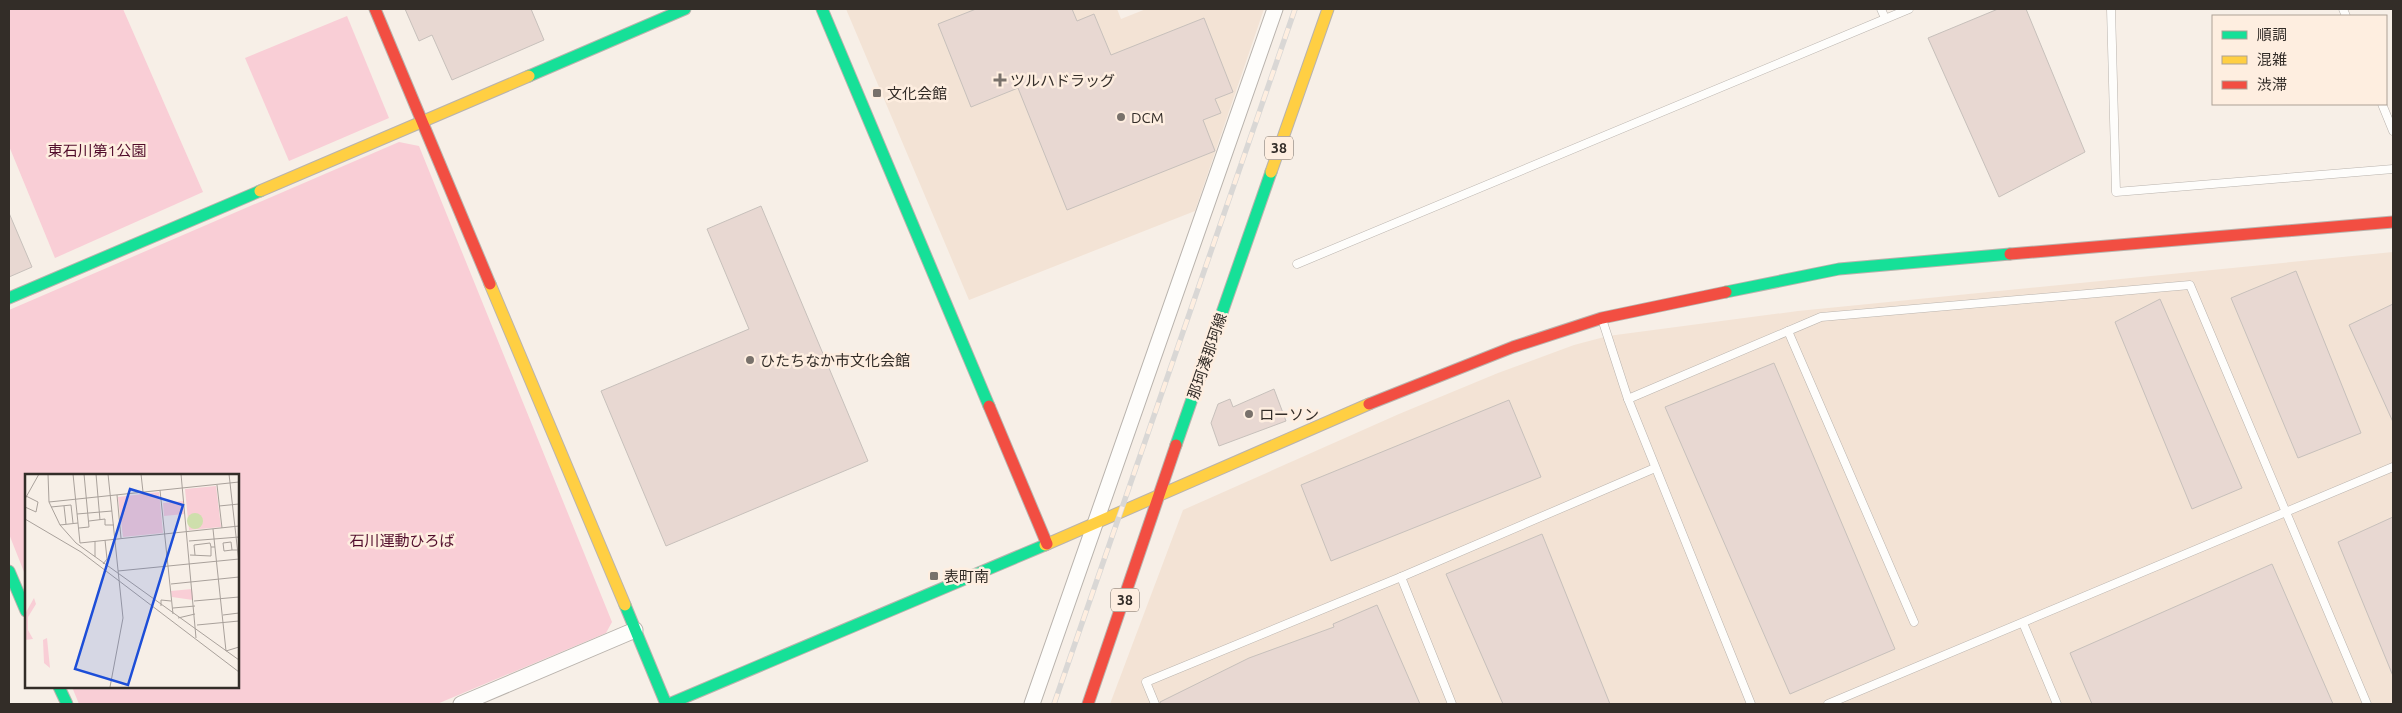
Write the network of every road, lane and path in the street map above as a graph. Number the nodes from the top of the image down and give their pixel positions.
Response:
1 (375, 9) edge
2 (685, 9) edge
3 (822, 9) edge
4 (1275, 9) edge
5 (1328, 9) edge
6 (1882, 9) edge
7 (1909, 9) edge
8 (2111, 9) edge
9 (1885, 18) junction
10 (2382, 105) edge
11 (422, 121) junction
12 (2393, 131) edge
13 (2393, 169) edge
14 (2393, 222) edge
15 (1297, 264) dead end
16 (9, 298) edge
17 (1602, 318) junction
18 (1788, 331) junction
19 (1628, 399) junction
20 (2393, 467) edge
21 (1655, 468) junction
22 (1160, 495) junction
23 (2285, 512) junction
24 (1094, 524) junction
25 (1047, 544) junction
26 (9, 571) edge
27 (1401, 577) junction
28 (25, 609) edge
29 (1914, 622) dead end
30 (2023, 623) junction
31 (635, 630) junction
32 (59, 688) edge
33 (67, 704) edge
34 (461, 704) edge
35 (668, 704) edge
36 (1032, 704) edge
37 (1088, 704) edge
38 (1155, 704) edge
39 (1452, 704) edge
40 (1751, 704) edge
41 (1828, 704) edge
42 (2057, 704) edge
43 (2367, 704) edge

1 - 11 street
2 - 11 street
3 - 25 street
4 - 24 street
5 - 22 street, 那珂湊那珂線 / 38
6 - 9 lane
7 - 9 lane
8 - 13 lane
9 - 15 lane
10 - 12 lane
11 - 16 street
11 - 31 street
14 - 17 street
17 - 19 lane
17 - 22 street
18 - 19 lane
18 - 23 lane
18 - 29 lane
19 - 21 lane
20 - 23 lane
21 - 27 lane
21 - 40 lane
22 - 24 street
22 - 37 street, 那珂湊那珂線 / 38
23 - 30 lane
23 - 43 lane
24 - 25 street
24 - 36 street
25 - 35 street
26 - 28 street
27 - 38 lane
27 - 39 lane
30 - 41 lane
30 - 42 lane
31 - 34 street
31 - 35 street
32 - 33 street

